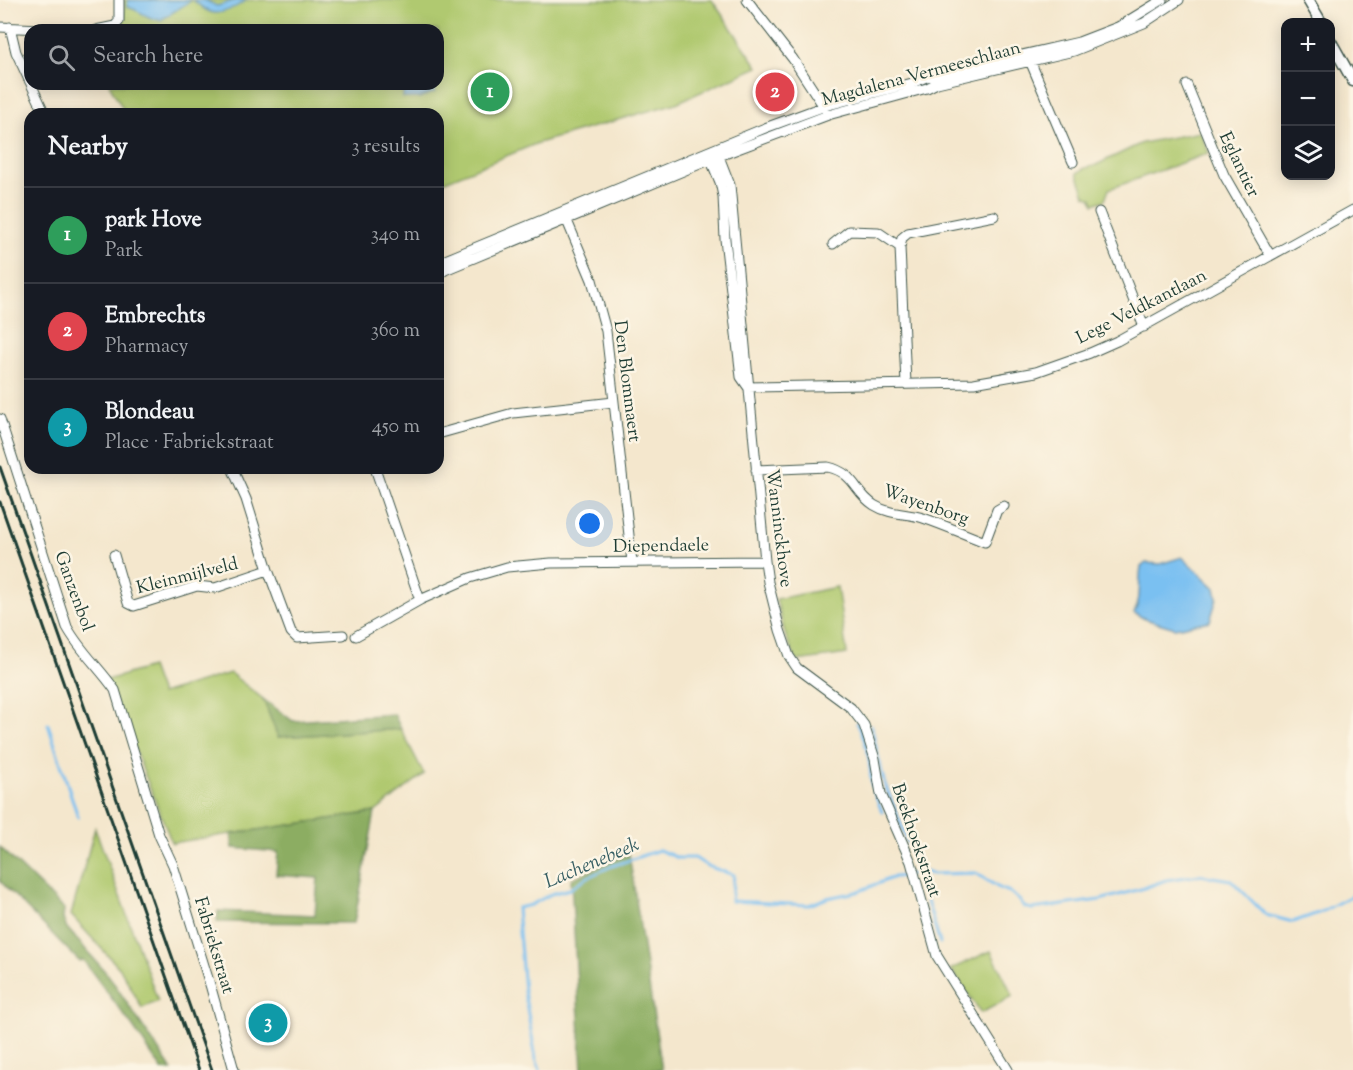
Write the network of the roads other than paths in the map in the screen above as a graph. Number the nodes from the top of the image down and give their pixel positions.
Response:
1 (119, 0) edge
2 (747, 0) edge
3 (1179, 0) edge
4 (1308, 0) edge
5 (1163, 2) edge
6 (1319, 18) edge
7 (116, 24) edge
8 (0, 27) edge
9 (10, 27) junction
10 (24, 28) edge
11 (1335, 49) edge
12 (1029, 58) junction
13 (24, 70) edge
14 (1353, 81) edge
15 (1187, 85) dead end
16 (33, 90) edge
17 (42, 108) edge
18 (826, 110) junction
19 (713, 154) junction
20 (1073, 162) dead end
21 (1353, 210) edge
22 (1099, 212) dead end
23 (565, 215) junction
24 (994, 216) dead end
25 (833, 244) dead end
26 (900, 247) junction
27 (1270, 255) junction
28 (444, 261) edge
29 (444, 271) edge
30 (1144, 327) junction
31 (906, 384) junction
32 (748, 387) junction
33 (614, 402) junction
34 (0, 419) edge
35 (444, 432) edge
36 (756, 470) junction
37 (234, 474) edge
38 (377, 474) edge
39 (1004, 506) dead end
40 (114, 555) dead end
41 (765, 561) junction
42 (632, 562) junction
43 (268, 570) junction
44 (420, 600) junction
45 (343, 635) dead end
46 (356, 636) dead end
47 (797, 668) joint
48 (173, 865) joint
49 (234, 1070) edge
50 (1008, 1070) edge

1 - 7 street
2 - 18 street
3 - 5 street, Magdalena Vermeeschlaan
4 - 6 street
5 - 12 street, Magdalena Vermeeschlaan
8 - 9 street
9 - 10 street
9 - 13 street
11 - 14 street
12 - 18 street, Magdalena Vermeeschlaan
12 - 20 street
15 - 27 street, Eglantier
16 - 17 street
18 - 19 street, Magdalena Vermeeschlaan
19 - 23 street, Magdalena Vermeeschlaan
19 - 32 street, Wanninckhove
21 - 27 street, Lege Veldkantlaan
22 - 30 street
23 - 28 street, Magdalena Vermeeschlaan
23 - 29 street, Magdalena Vermeeschlaan
23 - 33 street, Den Blommaert
24 - 26 street
25 - 26 street
26 - 31 street
27 - 30 street, Lege Veldkantlaan
30 - 31 street, Lege Veldkantlaan
31 - 32 street, Lege Veldkantlaan
32 - 36 street, Wanninckhove
33 - 35 street
33 - 42 street, Den Blommaert
34 - 48 street, Ganzenbol
36 - 39 street, Wayenborg
36 - 41 street, Wanninckhove
37 - 43 street, Kleinmijlveld
38 - 44 street
40 - 43 street, Kleinmijlveld
41 - 42 street, Diependaele
41 - 47 street, Wanninckhove
42 - 44 street, Diependaele
43 - 45 street, Kleinmijlveld
44 - 46 street, Diependaele
47 - 50 street, Beekhoekstraat
48 - 49 street, Fabriekstraat

